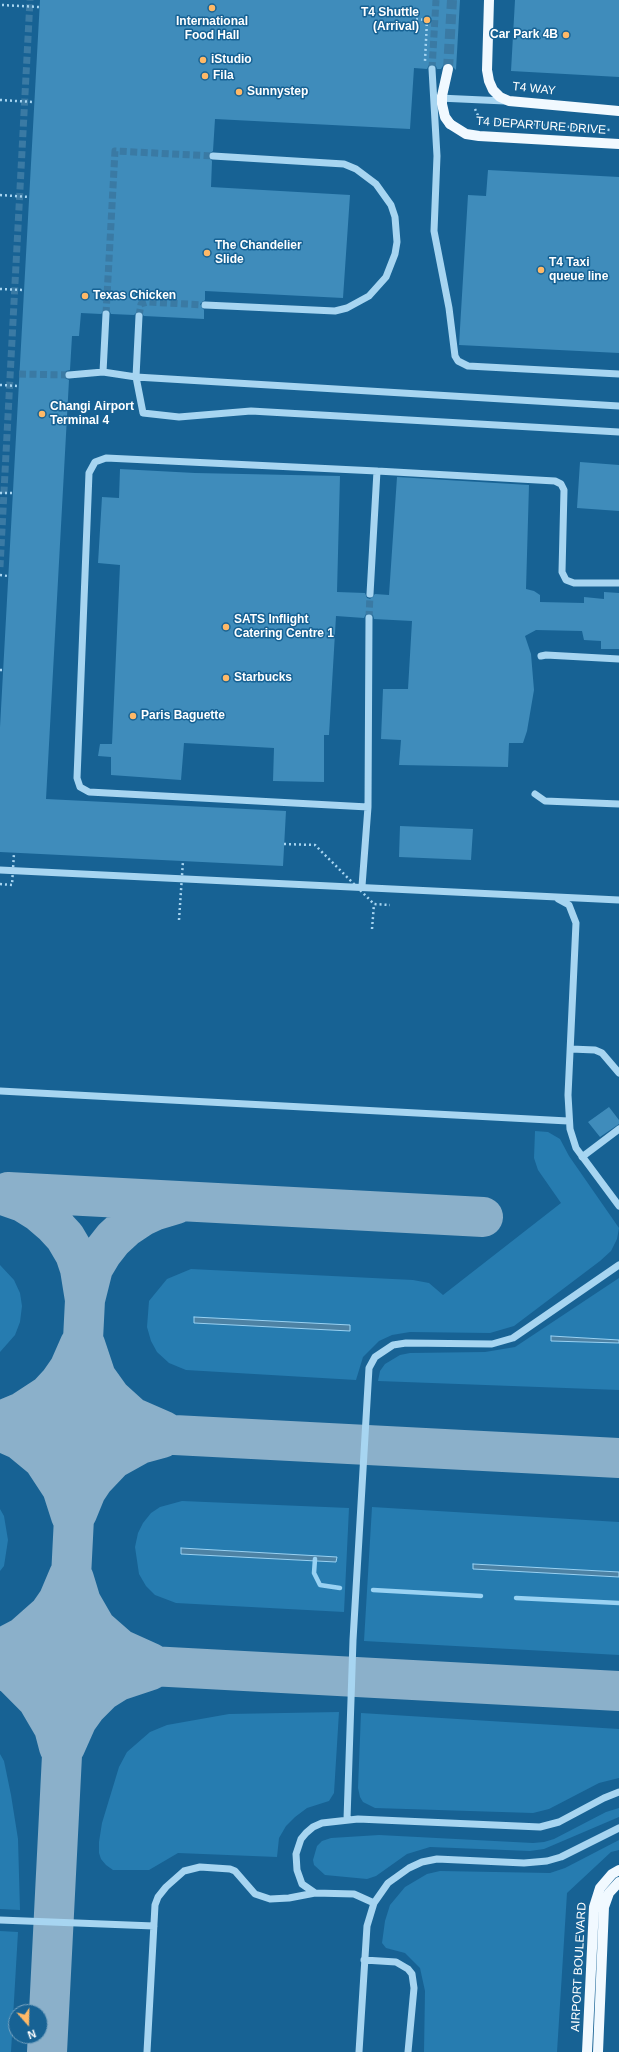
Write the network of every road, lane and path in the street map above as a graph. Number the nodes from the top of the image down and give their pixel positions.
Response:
1 (489, 0) edge
2 (2, 5) dead end
3 (39, 7) dead end
4 (432, 69) tunnel mouth
5 (448, 70) tunnel mouth
6 (433, 97) junction
7 (0, 100) edge
8 (509, 101) junction
9 (34, 102) dead end
10 (619, 111) edge
11 (619, 144) edge
12 (212, 156) tunnel mouth
13 (0, 195) edge
14 (29, 197) dead end
15 (0, 289) edge
16 (24, 290) dead end
17 (205, 304) tunnel mouth
18 (106, 314) tunnel mouth
19 (139, 316) tunnel mouth
20 (103, 372) junction
21 (619, 374) edge
22 (69, 375) tunnel mouth
23 (136, 377) junction
24 (0, 385) edge
25 (19, 386) dead end
26 (619, 406) edge
27 (619, 432) edge
28 (377, 471) junction
29 (0, 493) edge
30 (13, 493) dead end
31 (0, 575) edge
32 (8, 576) dead end
33 (619, 583) edge
34 (370, 594) tunnel mouth
35 (369, 618) tunnel mouth
36 (541, 656) dead end
37 (619, 659) edge
38 (536, 794) dead end
39 (619, 804) edge
40 (368, 806) junction
41 (284, 844) dead end
42 (14, 853) dead end
43 (183, 861) dead end
44 (0, 870) edge
45 (0, 884) edge
46 (362, 886) junction
47 (550, 897) junction
48 (619, 900) edge
49 (374, 904) junction
50 (390, 905) dead end
51 (179, 920) dead end
52 (372, 929) dead end
53 (571, 1049) junction
54 (619, 1073) edge
55 (0, 1091) edge
56 (568, 1121) junction
57 (619, 1129) edge
58 (582, 1157) junction
59 (619, 1206) edge
60 (619, 1265) edge
61 (619, 1792) edge
62 (347, 1819) junction
63 (619, 1828) edge
64 (619, 1870) edge
65 (619, 1882) edge
66 (315, 1893) junction
67 (374, 1903) junction
68 (0, 1920) edge
69 (154, 1926) junction
70 (364, 1960) junction
71 (147, 2052) edge
72 (359, 2052) edge
73 (408, 2052) edge
74 (587, 2052) edge
75 (598, 2052) edge

1 - 8 main road, T4 WAY
2 - 3 path, bridge
4 - 6 lane
5 - 11 main road, T4 DEPARTURE DRIVE, bridge
6 - 8 lane
6 - 21 lane
7 - 9 path, bridge
8 - 10 main road, T4 WAY
12 - 17 lane
13 - 14 path, bridge
15 - 16 path, bridge
18 - 20 lane
19 - 23 lane
20 - 22 lane
20 - 23 lane
23 - 26 lane
23 - 27 lane
24 - 25 path, bridge
28 - 33 lane
28 - 34 lane
28 - 40 lane
29 - 30 path, bridge
31 - 32 path
35 - 40 lane
36 - 37 lane
38 - 39 lane
40 - 46 lane
41 - 49 path, bridge
42 - 45 path, bridge
43 - 51 path, bridge
44 - 46 lane
46 - 47 lane
47 - 48 lane
47 - 53 lane
49 - 50 path, bridge
49 - 52 path
53 - 54 lane
53 - 56 lane
55 - 56 lane
56 - 58 lane
57 - 58 lane
58 - 59 lane
60 - 62 lane
61 - 62 lane
62 - 66 lane
63 - 67 lane
64 - 74 main road, AIRPORT BOULEVARD
65 - 75 main road, AIRPORT BOULEVARD
66 - 67 lane
66 - 69 lane
67 - 70 lane
68 - 69 lane
69 - 71 lane
70 - 72 lane
70 - 73 lane

